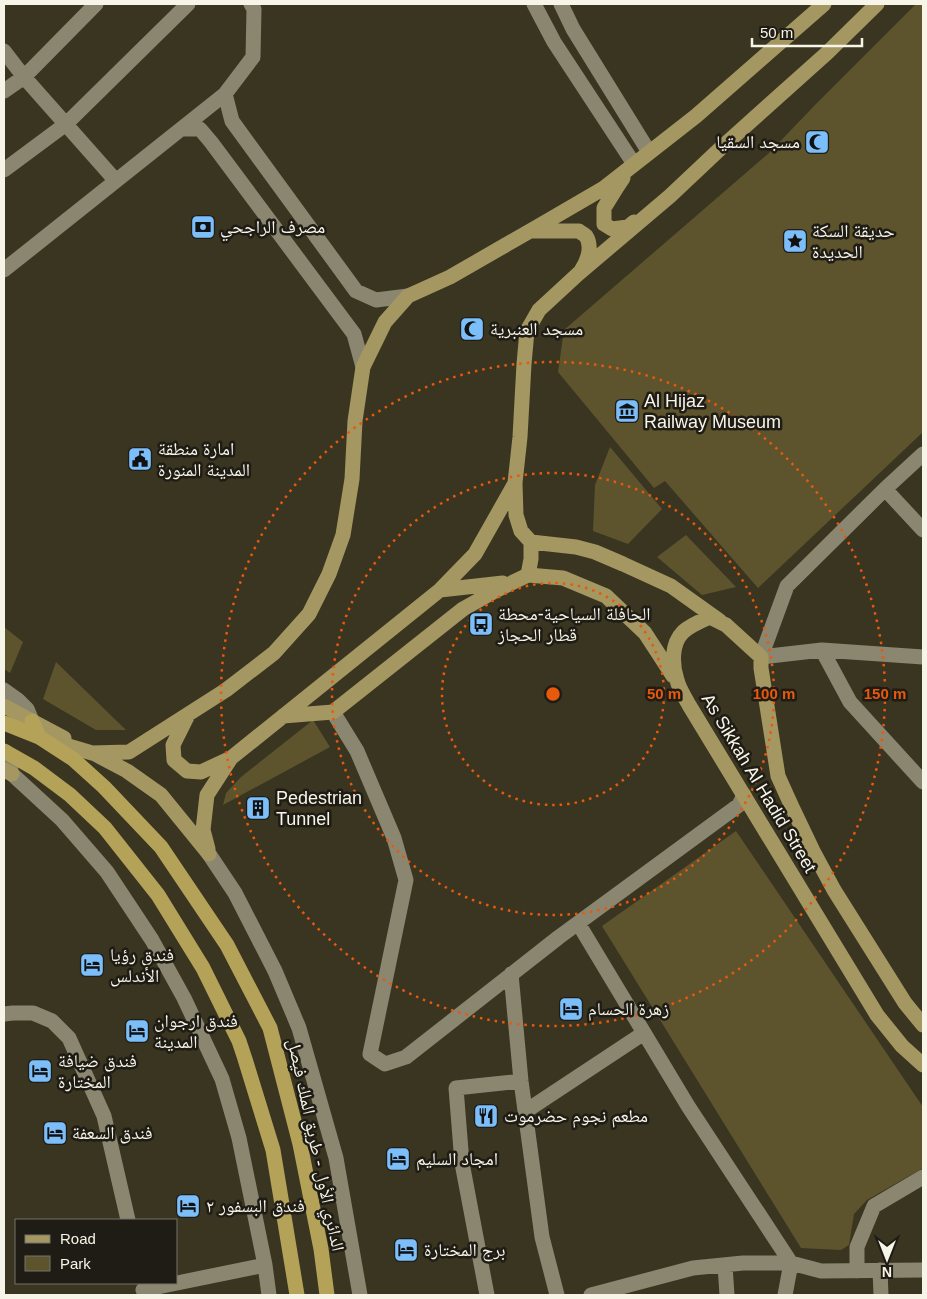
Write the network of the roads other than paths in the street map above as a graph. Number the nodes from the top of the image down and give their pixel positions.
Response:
1 (96, 4) edge
2 (188, 4) edge
3 (534, 4) edge
4 (561, 4) edge
5 (824, 4) edge
6 (877, 4) edge
7 (256, 5) edge
8 (574, 29) junction
9 (554, 42) junction
10 (4, 51) edge
11 (24, 77) junction
12 (4, 91) edge
13 (225, 94) junction
14 (66, 124) junction
15 (181, 128) junction
16 (649, 152) junction
17 (634, 164) junction
18 (4, 170) edge
19 (116, 181) junction
20 (670, 196) junction
21 (531, 231) junction
22 (4, 270) edge
23 (578, 274) junction
24 (408, 296) junction
25 (364, 367) junction
26 (923, 454) edge
27 (514, 483) junction
28 (885, 489) junction
29 (923, 530) edge
30 (531, 542) junction
31 (522, 578) junction
32 (440, 590) junction
33 (726, 625) junction
34 (822, 650) junction
35 (761, 657) junction
36 (923, 657) edge
37 (677, 682) junction
38 (4, 690) edge
39 (4, 706) edge
40 (333, 712) junction
41 (188, 714) junction
42 (283, 716) junction
43 (32, 721) junction
44 (4, 723) edge
45 (39, 737) junction
46 (5, 751) edge
47 (92, 752) junction
48 (230, 758) junction
49 (8, 772) edge
50 (923, 782) edge
51 (744, 795) junction
52 (209, 854) junction
53 (578, 923) junction
54 (511, 974) junction
55 (4, 1014) edge
56 (923, 1025) edge
57 (644, 1033) junction
58 (923, 1065) edge
59 (522, 1081) junction
60 (526, 1111) junction
61 (923, 1177) edge
62 (128, 1219) edge
63 (791, 1263) junction
64 (265, 1265) junction
65 (725, 1265) junction
66 (880, 1270) junction
67 (923, 1270) edge
68 (857, 1271) junction
69 (178, 1282) edge
70 (168, 1284) edge
71 (143, 1289) edge
72 (615, 1292) edge
73 (269, 1295) edge
74 (297, 1295) edge
75 (327, 1295) edge
76 (360, 1295) edge
77 (487, 1295) edge
78 (557, 1295) edge
79 (591, 1295) edge
80 (727, 1295) edge
81 (785, 1295) edge
82 (881, 1295) edge

1 - 11 street
2 - 14 street
3 - 9 street
4 - 8 street
5 - 16 main road
6 - 20 main road
7 - 13 street
8 - 9 street
8 - 16 street
9 - 17 street
10 - 11 street
11 - 12 street
11 - 14 street
13 - 15 street
13 - 24 street
14 - 18 street
14 - 19 street
15 - 19 street
15 - 25 street
16 - 17 main road
17 - 20 main road
17 - 21 main road
19 - 22 street
20 - 23 main road
21 - 23 main road
21 - 24 main road
23 - 27 main road
24 - 25 main road
25 - 41 main road
26 - 28 street
27 - 30 main road
27 - 32 main road
28 - 29 street
28 - 35 street
30 - 31 main road
30 - 33 main road
31 - 32 main road
31 - 37 main road
31 - 40 main road
32 - 42 main road
33 - 35 main road, As Sikkah Al Hadid Street
33 - 37 main road, As Sikkah Al Hadid Street
34 - 35 street
34 - 36 street
34 - 50 street
35 - 56 main road, As Sikkah Al Hadid Street
37 - 51 main road, As Sikkah Al Hadid Street
38 - 43 street
39 - 43 main road
40 - 42 main road
40 - 54 street
41 - 47 main road
41 - 48 main road
42 - 48 main road
43 - 45 highway
43 - 47 main road
44 - 45 highway, الدائري الأول - طريق الملك فيصل
45 - 47 main road
45 - 75 highway, الدائري الأول - طريق الملك فيصل
46 - 49 street
46 - 74 highway
47 - 52 main road
48 - 52 main road
49 - 64 street
51 - 53 street
51 - 58 main road, As Sikkah Al Hadid Street
52 - 76 street
53 - 54 street
53 - 57 street
54 - 59 street
55 - 62 street
57 - 60 street
57 - 63 street
59 - 60 street
59 - 77 street
60 - 78 street
61 - 68 street
63 - 65 street
63 - 68 street
63 - 81 street
64 - 69 street
64 - 73 street
65 - 72 street
65 - 80 street
66 - 67 street
66 - 68 street
66 - 82 street
70 - 71 street
72 - 79 street

